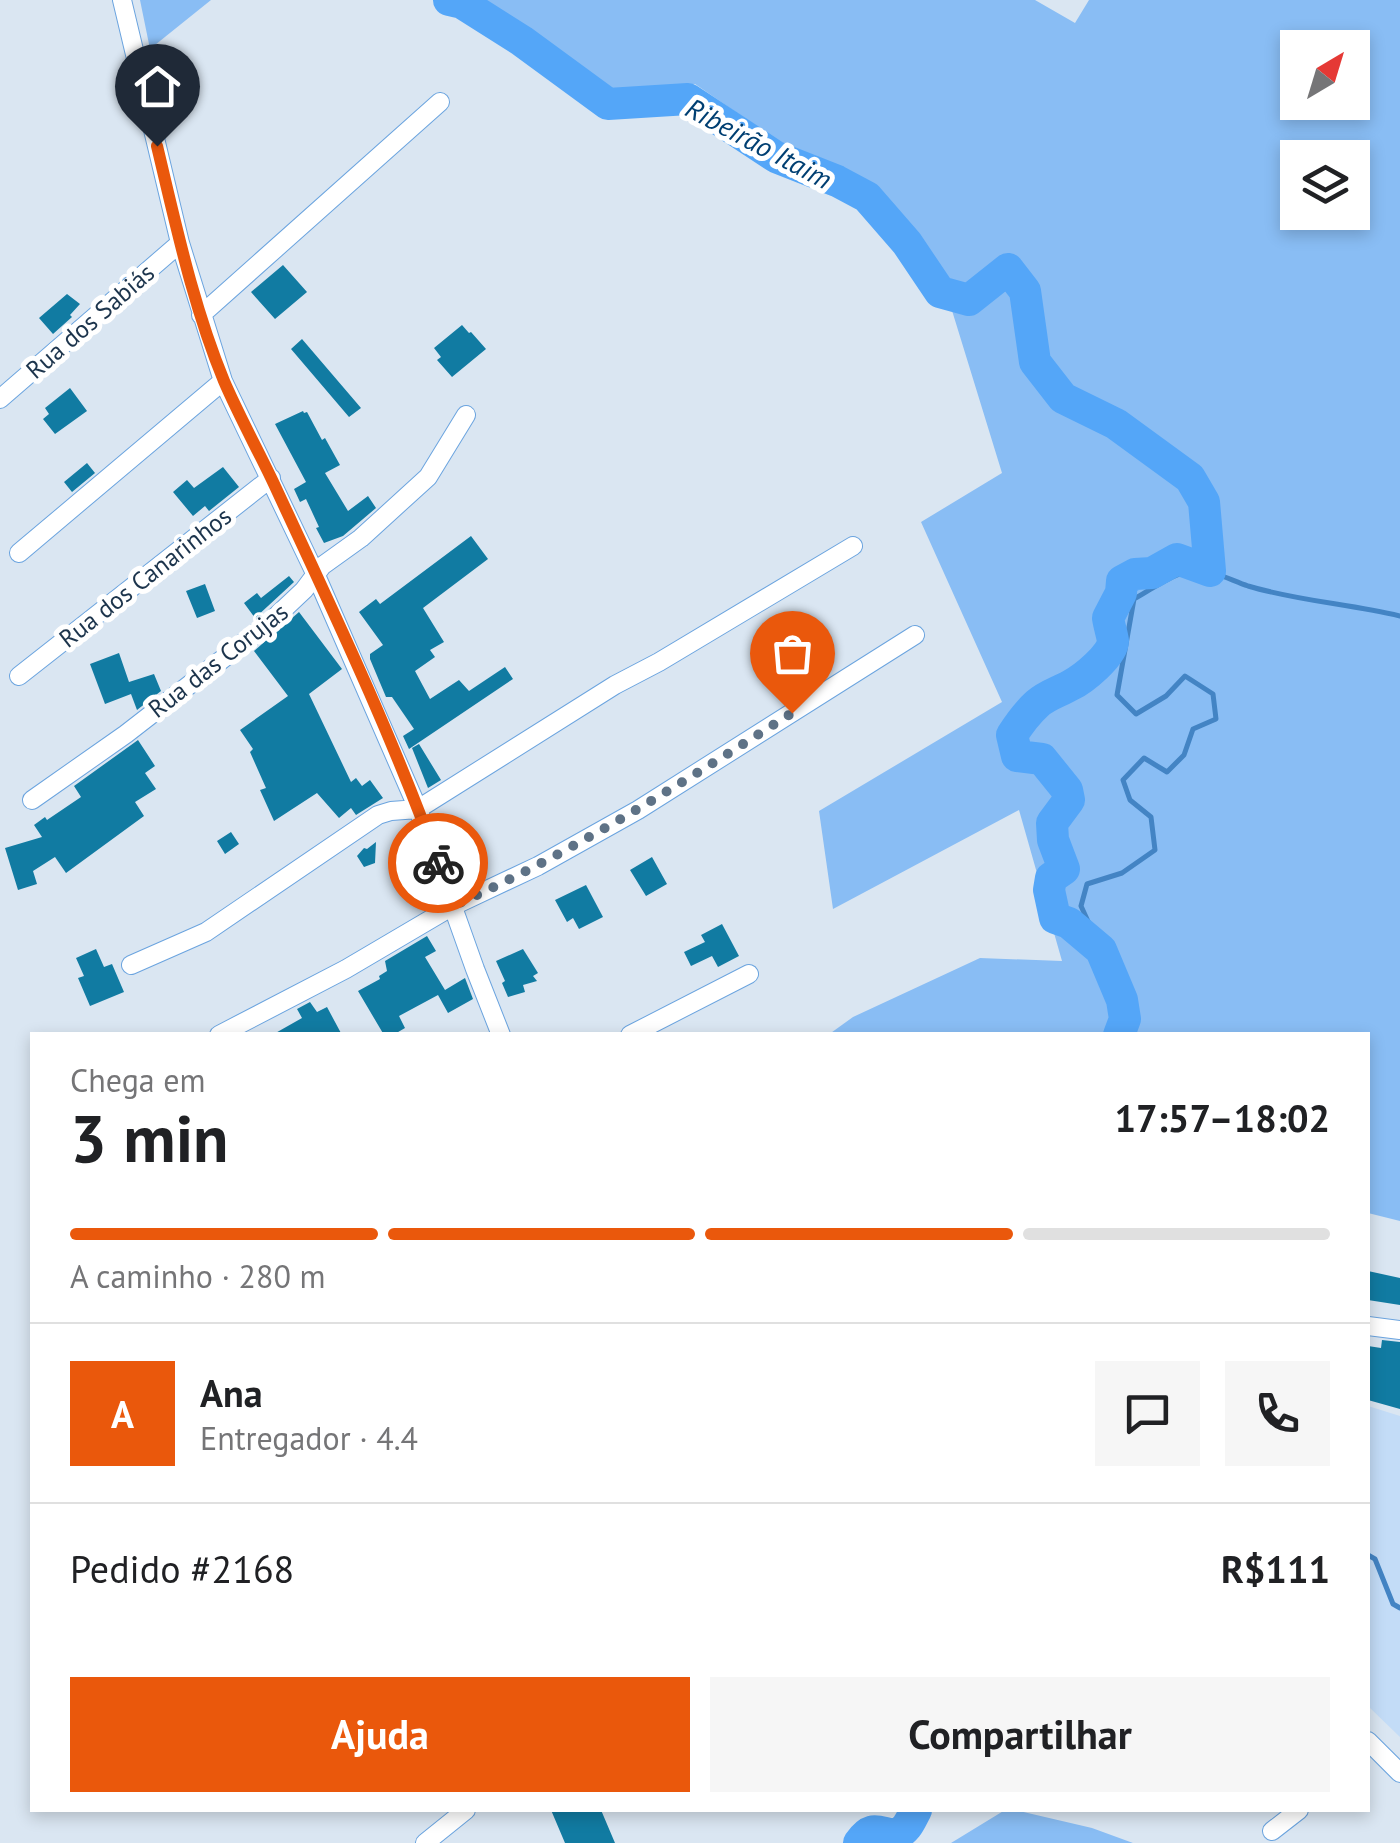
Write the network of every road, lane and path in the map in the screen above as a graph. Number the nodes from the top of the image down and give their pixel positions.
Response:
1 (122, 0) edge
2 (440, 102) dead end
3 (180, 243) junction
4 (201, 314) junction
5 (224, 380) junction
6 (0, 399) edge
7 (466, 415) dead end
8 (271, 478) junction
9 (853, 546) dead end
10 (19, 553) dead end
11 (315, 573) junction
12 (915, 635) dead end
13 (19, 676) dead end
14 (32, 800) dead end
15 (418, 808) junction
16 (453, 906) junction
17 (131, 965) dead end
18 (749, 974) dead end
19 (225, 1032) edge
20 (500, 1032) edge
21 (636, 1032) edge
22 (1370, 1326) edge
23 (1400, 1330) edge
24 (1371, 1749) edge
25 (1400, 1772) edge
26 (464, 1812) edge
27 (1296, 1812) edge
28 (1272, 1831) dead end
29 (425, 1843) edge

1 - 3 street
2 - 4 street
3 - 4 street
3 - 6 street, Rua dos Sabiás
4 - 5 street
5 - 8 street
5 - 10 street
7 - 11 street, Rua das Corujas
8 - 11 street
8 - 13 street, Rua dos Canarinhos
9 - 15 street
11 - 14 street, Rua das Corujas
11 - 15 street
12 - 16 street
15 - 16 street
15 - 17 street
16 - 19 street
16 - 20 street
18 - 21 street
22 - 23 street
24 - 25 street
26 - 29 street
27 - 28 street

